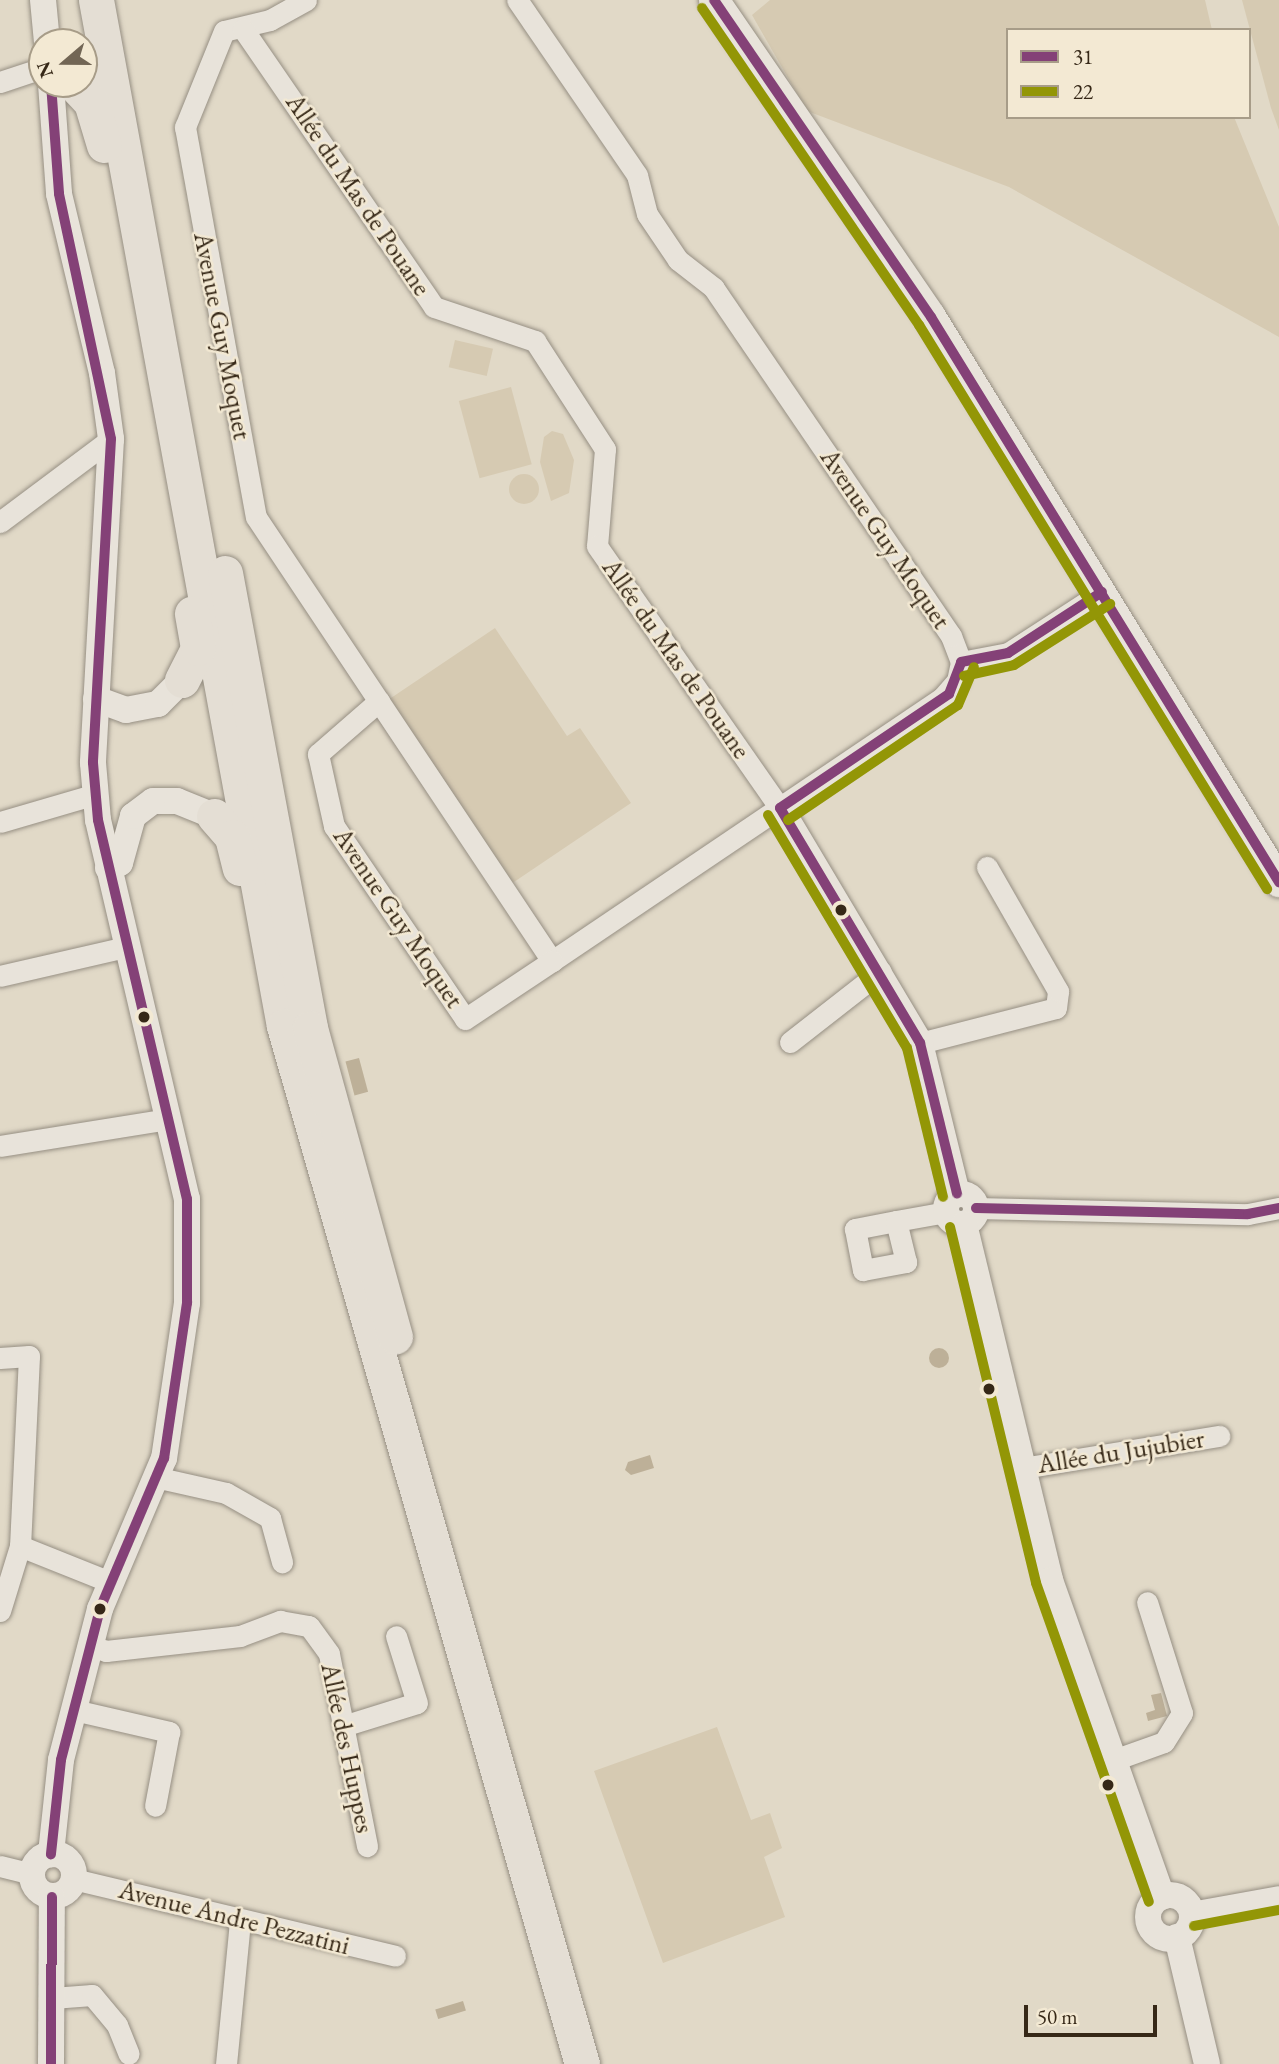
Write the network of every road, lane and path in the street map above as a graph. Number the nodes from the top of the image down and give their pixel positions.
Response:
1 (43, 0) edge
2 (82, 0) edge
3 (96, 0) edge
4 (119, 0) edge
5 (306, 0) edge
6 (517, 0) edge
7 (699, 0) edge
8 (714, 0) edge
9 (46, 28) edge
10 (81, 28) edge
11 (243, 29) junction
12 (28, 73) edge
13 (0, 82) edge
14 (52, 98) edge
15 (83, 98) edge
16 (975, 396) junction
17 (174, 426) junction
18 (111, 439) junction
19 (181, 467) junction
20 (0, 522) edge
21 (1102, 592) junction
22 (961, 663) junction
23 (182, 680) joint
24 (96, 699) junction
25 (379, 701) junction
26 (96, 794) junction
27 (780, 808) junction
28 (214, 816) joint
29 (0, 822) edge
30 (987, 867) dead end
31 (108, 868) junction
32 (1279, 882) edge
33 (126, 947) junction
34 (552, 961) junction
35 (881, 971) junction
36 (0, 976) edge
37 (284, 1026) junction
38 (790, 1042) dead end
39 (920, 1043) junction
40 (168, 1119) junction
41 (0, 1146) edge
42 (1279, 1208) edge
43 (961, 1210) junction
44 (896, 1221) dead end
45 (0, 1358) edge
46 (1219, 1436) dead end
47 (1023, 1468) junction
48 (155, 1477) junction
49 (20, 1546) junction
50 (282, 1562) dead end
51 (110, 1582) junction
52 (1147, 1602) dead end
53 (0, 1611) edge
54 (396, 1636) dead end
55 (91, 1646) junction
56 (74, 1710) junction
57 (343, 1726) junction
58 (1111, 1761) junction
59 (155, 1806) dead end
60 (367, 1846) dead end
61 (51, 1854) junction
62 (0, 1866) edge
63 (31, 1874) junction
64 (74, 1879) junction
65 (1279, 1896) edge
66 (52, 1897) junction
67 (1161, 1897) junction
68 (1191, 1912) junction
69 (240, 1922) junction
70 (1177, 1937) junction
71 (395, 1956) dead end
72 (52, 1998) junction
73 (129, 2054) dead end
74 (51, 2064) edge
75 (226, 2064) edge
76 (582, 2064) edge
77 (603, 2064) edge
78 (1207, 2064) edge

1 - 9 street
2 - 10 highway
3 - 17 highway
4 - 77 highway
5 - 11 street, Avenue Guy Moquet
6 - 22 street, Avenue Guy Moquet
7 - 16 main road
8 - 16 main road
11 - 25 street, Avenue Guy Moquet
11 - 27 street, Allée du Mas de Pouane
12 - 13 street
14 - 18 street
15 - 17 highway
16 - 21 main road
17 - 19 highway
18 - 20 street
18 - 24 street
19 - 23 highway
19 - 37 highway
21 - 22 street
21 - 32 main road
22 - 27 street, Avenue Guy Moquet
23 - 24 street
24 - 26 street
25 - 34 street, Avenue Guy Moquet
25 - 34 street, Avenue Guy Moquet
26 - 29 street
26 - 31 street
27 - 34 street, Avenue Guy Moquet
27 - 35 street
28 - 31 street
28 - 37 highway
30 - 39 street
31 - 33 street
33 - 36 street
33 - 40 street
35 - 38 street
35 - 39 street
37 - 76 highway
39 - 43 street
40 - 41 street
40 - 48 street
42 - 43 street
43 - 44 street
43 - 47 street
45 - 49 street
46 - 47 street, Allée du Jujubier
47 - 58 street
48 - 50 street
48 - 51 street
49 - 51 street
49 - 53 street
51 - 55 street
52 - 58 street
54 - 57 street
55 - 56 street
55 - 57 street, Allée des Huppes
56 - 59 street
56 - 61 street
57 - 60 street, Allée des Huppes
58 - 67 street
61 - 63 street
61 - 64 street
62 - 63 street
63 - 66 street
64 - 66 street
64 - 69 street, Avenue Andre Pezzatini
65 - 68 street
66 - 72 street
67 - 68 street
67 - 70 street
68 - 70 street
69 - 71 street, Avenue Andre Pezzatini
69 - 75 street
70 - 78 street
72 - 73 street
72 - 74 street

